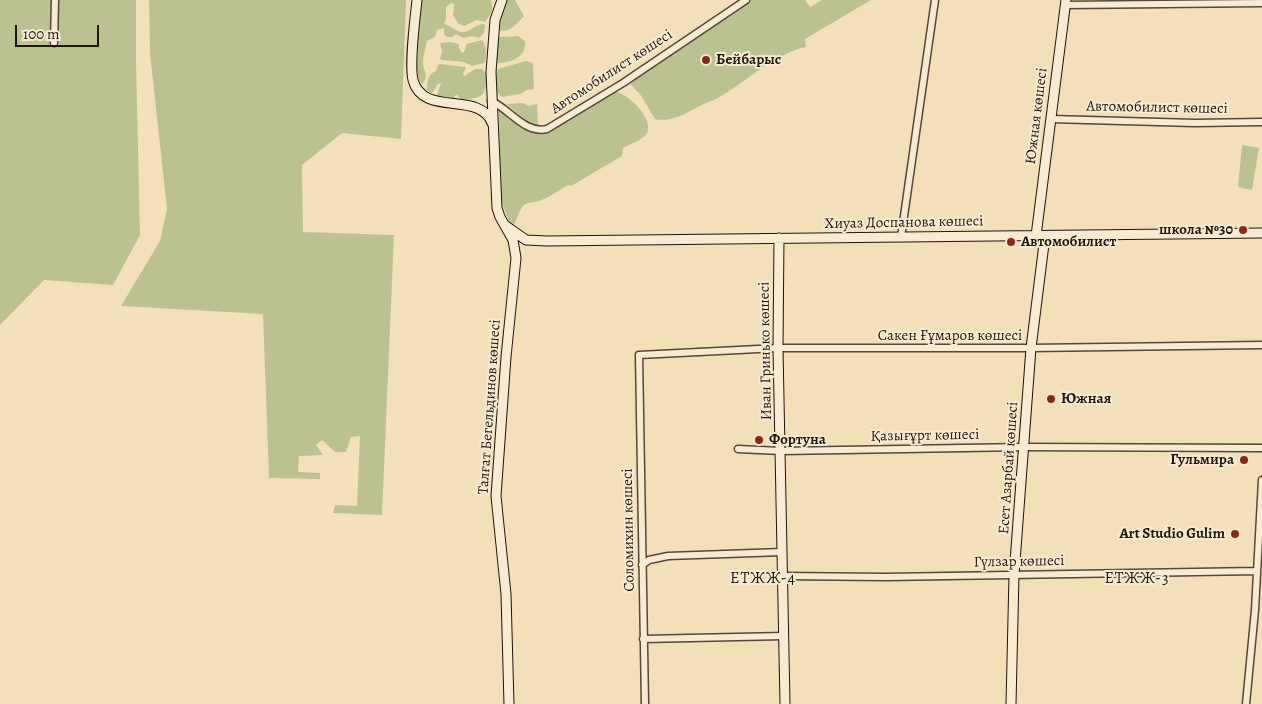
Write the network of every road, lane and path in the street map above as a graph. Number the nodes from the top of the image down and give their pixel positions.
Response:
1 (55, 0) edge
2 (417, 0) edge
3 (746, 0) edge
4 (935, 0) edge
5 (500, 2) edge
6 (1066, 2) edge
7 (1262, 3) edge
8 (54, 43) dead end
9 (490, 86) junction
10 (491, 102) junction
11 (472, 106) junction
12 (1051, 119) junction
13 (1262, 122) edge
14 (493, 130) junction
15 (506, 226) junction
16 (1262, 233) edge
17 (1041, 236) junction
18 (901, 237) junction
19 (778, 238) junction
20 (547, 241) junction
21 (516, 261) junction
22 (1262, 345) edge
23 (778, 348) junction
24 (1031, 348) junction
25 (638, 355) joint
26 (1024, 447) junction
27 (1262, 448) edge
28 (738, 449) dead end
29 (781, 451) junction
30 (1262, 480) edge
31 (1260, 543) edge
32 (782, 552) junction
33 (642, 565) junction
34 (1257, 571) junction
35 (1014, 575) junction
36 (782, 576) junction
37 (784, 636) junction
38 (644, 640) junction
39 (510, 704) edge
40 (645, 704) edge
41 (785, 704) edge
42 (1011, 704) edge
43 (1246, 704) edge

1 - 8 street
2 - 11 main road
3 - 10 street, Автомобилист көшесі
4 - 18 street
5 - 9 main road
6 - 7 street
6 - 12 main road, Южная көшесі
9 - 10 main road, Талғат Бегельдинов көшесі
9 - 11 main road
10 - 14 main road, Талғат Бегельдинов көшесі
11 - 14 main road
12 - 13 street, Автомобилист көшесі
12 - 17 main road, Южная көшесі
14 - 15 main road, Талғат Бегельдинов көшесі
15 - 20 main road
15 - 21 main road, Талғат Бегельдинов көшесі
16 - 17 main road, Хиуаз Доспанова көшесі
17 - 18 main road, Хиуаз Доспанова көшесі
17 - 24 main road, Есет Азарбай көшесі
18 - 19 main road, Хиуаз Доспанова көшесі
19 - 20 main road, Хиуаз Доспанова көшесі
19 - 23 main road, Иван Гринько көшесі
20 - 21 main road
21 - 39 main road, Талғат Бегельдинов көшесі
22 - 24 street, Сакен Ғұмаров көшесі
23 - 24 street, Сакен Ғұмаров көшесі
23 - 25 street, Сакен Ғұмаров көшесі
23 - 29 main road, Иван Гринько көшесі
24 - 26 main road, Есет Азарбай көшесі
25 - 33 street, Соломихин көшесі
26 - 27 street, Қазығұрт көшесі
26 - 29 street, Қазығұрт көшесі
26 - 35 main road, Есет Азарбай көшесі
28 - 29 street, Қазығұрт көшесі
29 - 32 main road, Иван Гринько көшесі
30 - 31 street
31 - 34 street
32 - 33 street
32 - 36 main road, Иван Гринько көшесі
33 - 38 street, Соломихин көшесі
34 - 35 street, Гүлзар көшесі
34 - 43 street
35 - 36 street, Гүлзар көшесі
35 - 42 main road, Есет Азарбай көшесі
36 - 37 main road, Иван Гринько көшесі
37 - 38 street
37 - 41 main road, Иван Гринько көшесі
38 - 40 street, Соломихин көшесі

